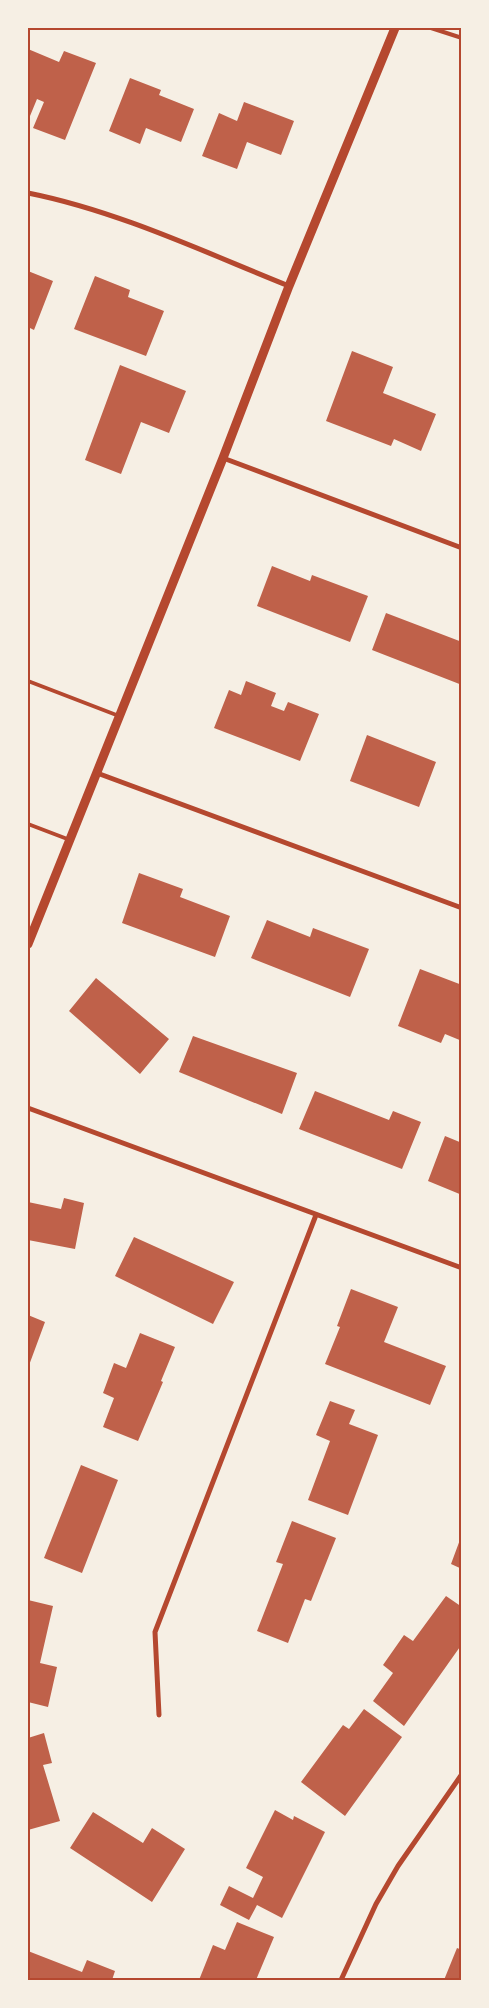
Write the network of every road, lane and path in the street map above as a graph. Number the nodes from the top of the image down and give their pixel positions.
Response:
1 (395, 28) edge
2 (431, 28) edge
3 (462, 38) edge
4 (28, 193) edge
5 (289, 286) junction
6 (224, 458) junction
7 (462, 548) edge
8 (28, 681) edge
9 (120, 716) junction
10 (97, 773) junction
11 (28, 824) edge
12 (70, 840) junction
13 (462, 908) edge
14 (28, 944) edge
15 (28, 1108) edge
16 (316, 1215) junction
17 (462, 1268) edge
18 (159, 1715) dead end
19 (462, 1774) edge
20 (341, 1980) edge

1 - 5 street
2 - 3 lane
4 - 5 street
5 - 6 street
6 - 7 street
6 - 9 street
8 - 9 lane
9 - 10 street
10 - 12 street
10 - 13 street
11 - 12 lane
12 - 14 street
15 - 16 street
16 - 17 street
16 - 18 street
19 - 20 street

